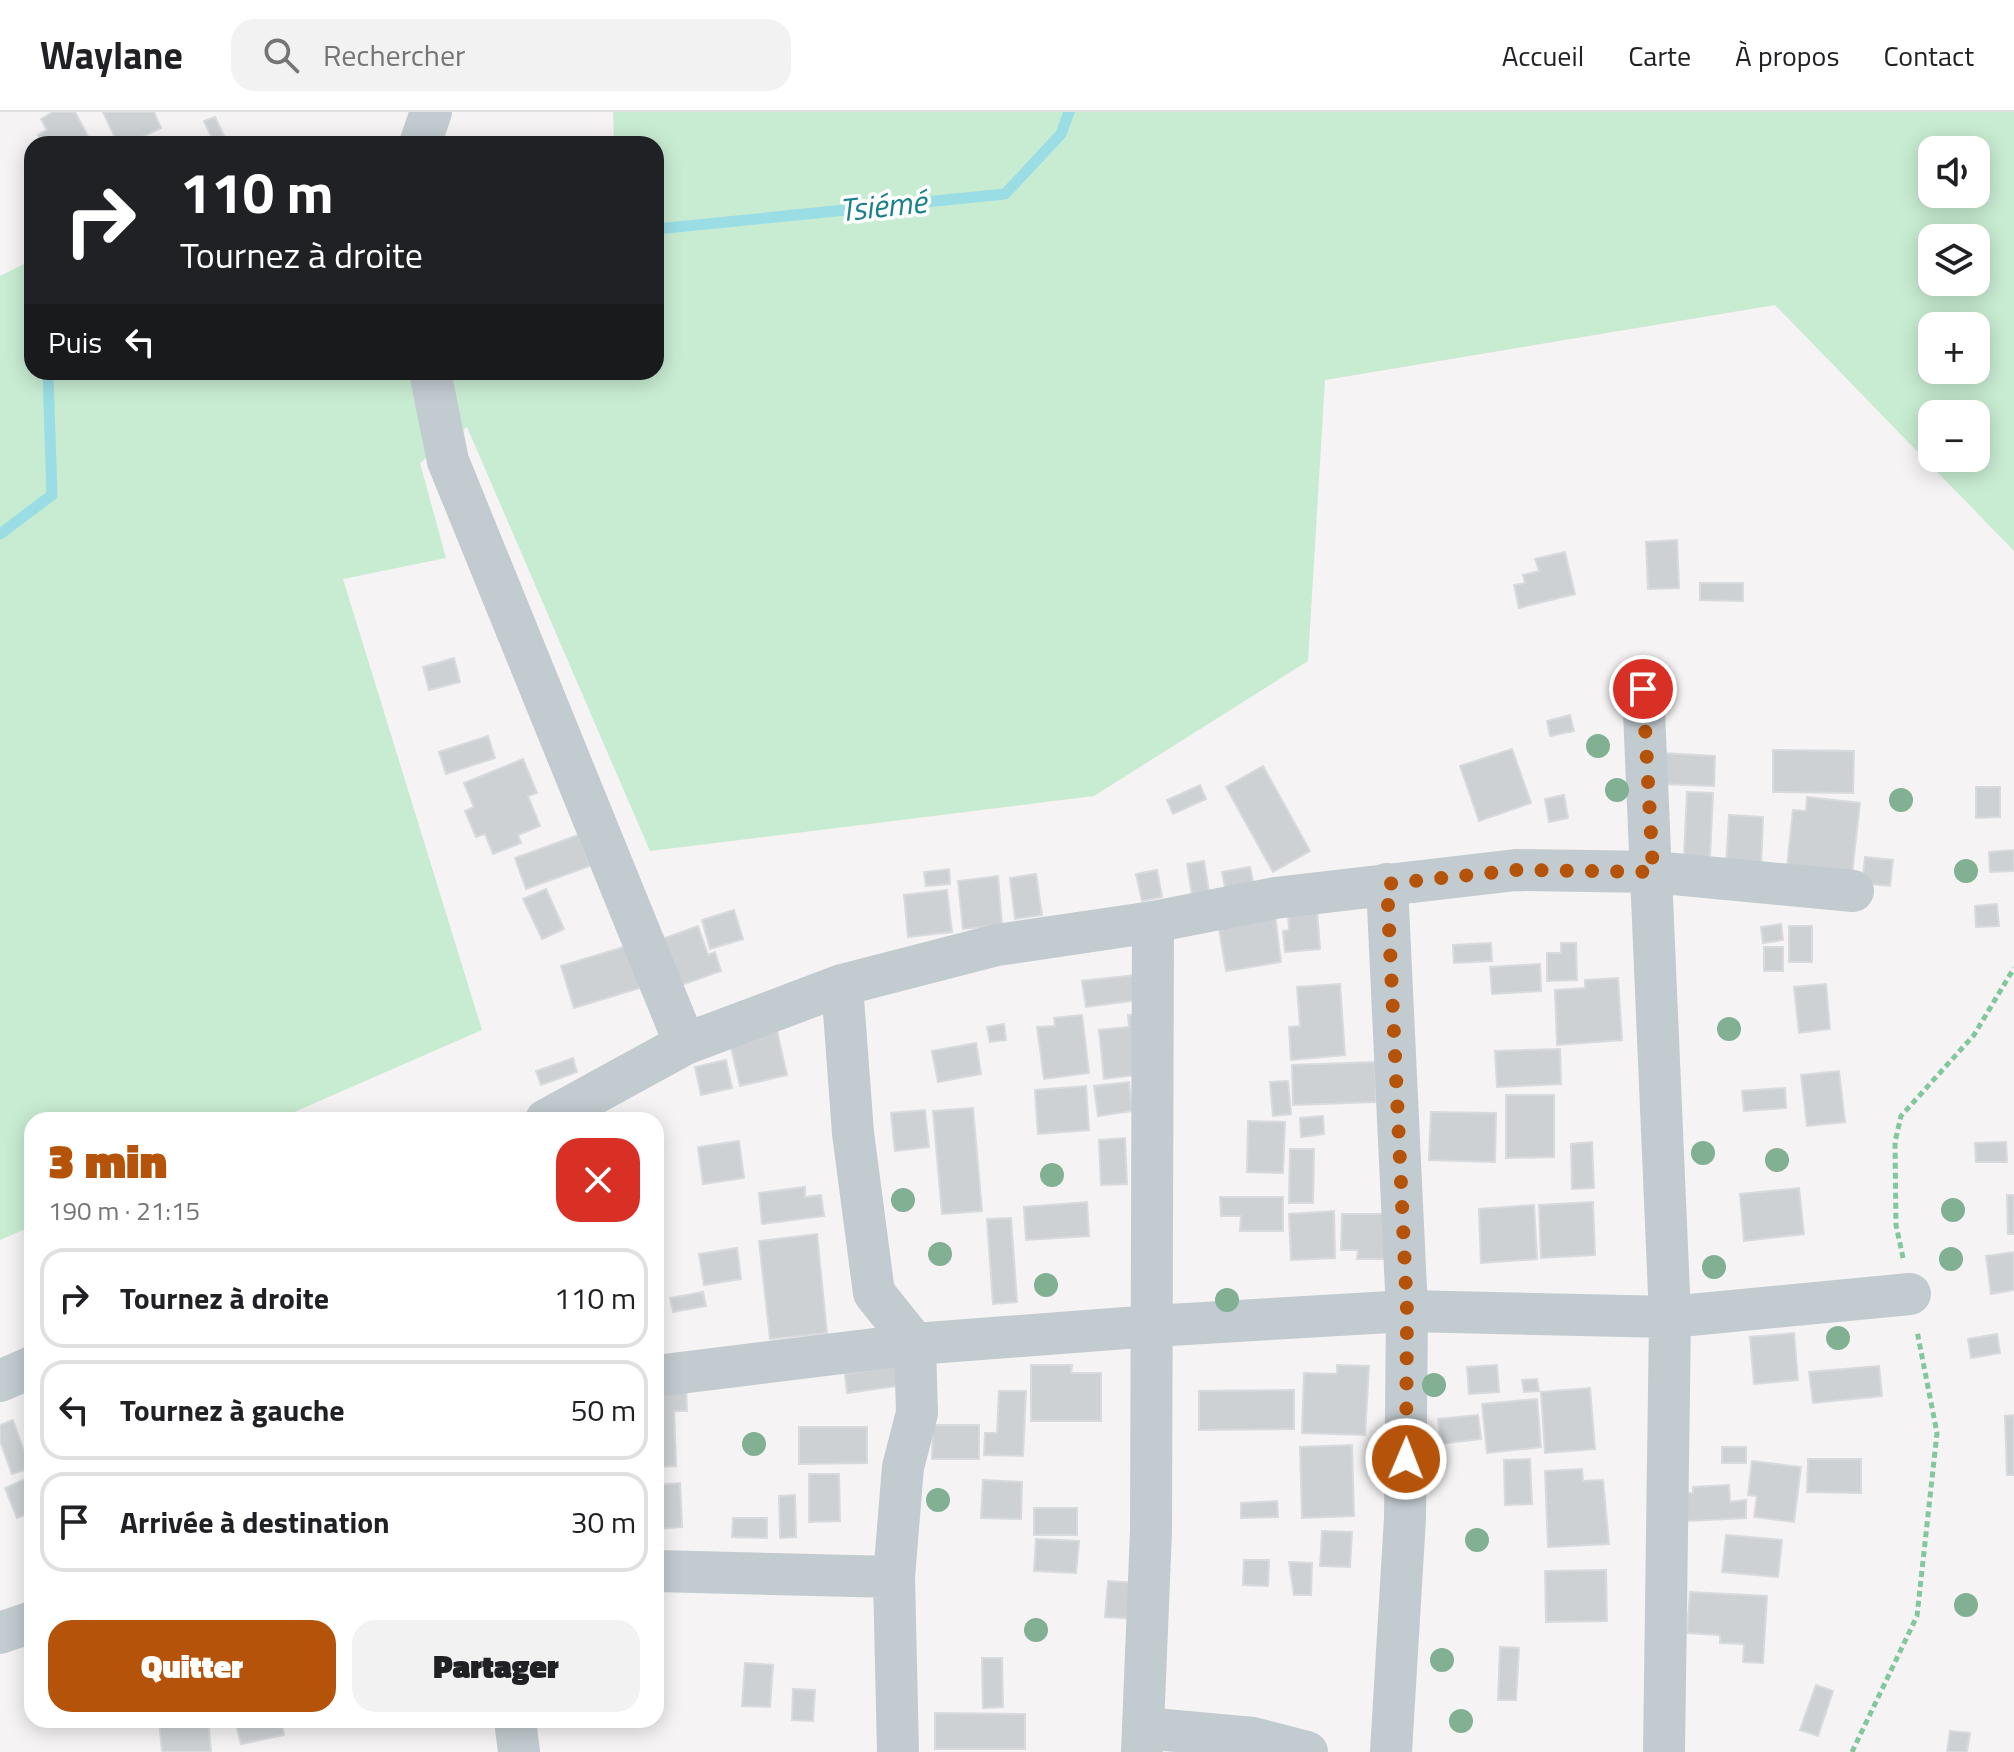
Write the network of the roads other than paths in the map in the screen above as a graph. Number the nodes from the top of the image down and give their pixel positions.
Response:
1 (431, 112) edge
2 (423, 136) edge
3 (432, 380) edge
4 (1643, 689) dead end
5 (1653, 872) junction
6 (1387, 884) junction
7 (1853, 891) dead end
8 (1153, 922) junction
9 (842, 985) junction
10 (685, 1044) junction
11 (561, 1112) edge
12 (1910, 1294) road end
13 (1407, 1311) junction
14 (1670, 1317) junction
15 (1152, 1326) junction
16 (915, 1344) junction
17 (24, 1370) edge
18 (664, 1375) edge
19 (0, 1381) edge
20 (664, 1571) edge
21 (894, 1577) junction
22 (24, 1625) edge
23 (0, 1633) edge
24 (516, 1728) edge
25 (1143, 1740) edge
26 (519, 1752) edge
27 (898, 1752) edge
28 (1307, 1752) edge
29 (1391, 1752) edge
30 (1664, 1752) edge

1 - 2 street
3 - 10 street
4 - 5 street
5 - 6 street
5 - 7 street
5 - 14 street
6 - 8 street
6 - 13 street
8 - 9 street
8 - 15 street
9 - 10 street
9 - 16 street
10 - 11 street
12 - 14 street
13 - 14 street
13 - 15 street
13 - 29 street
14 - 30 street
15 - 16 street
15 - 25 street
16 - 18 street
16 - 21 street
17 - 19 street
20 - 21 street
21 - 27 street
22 - 23 street
24 - 26 street
25 - 28 street

